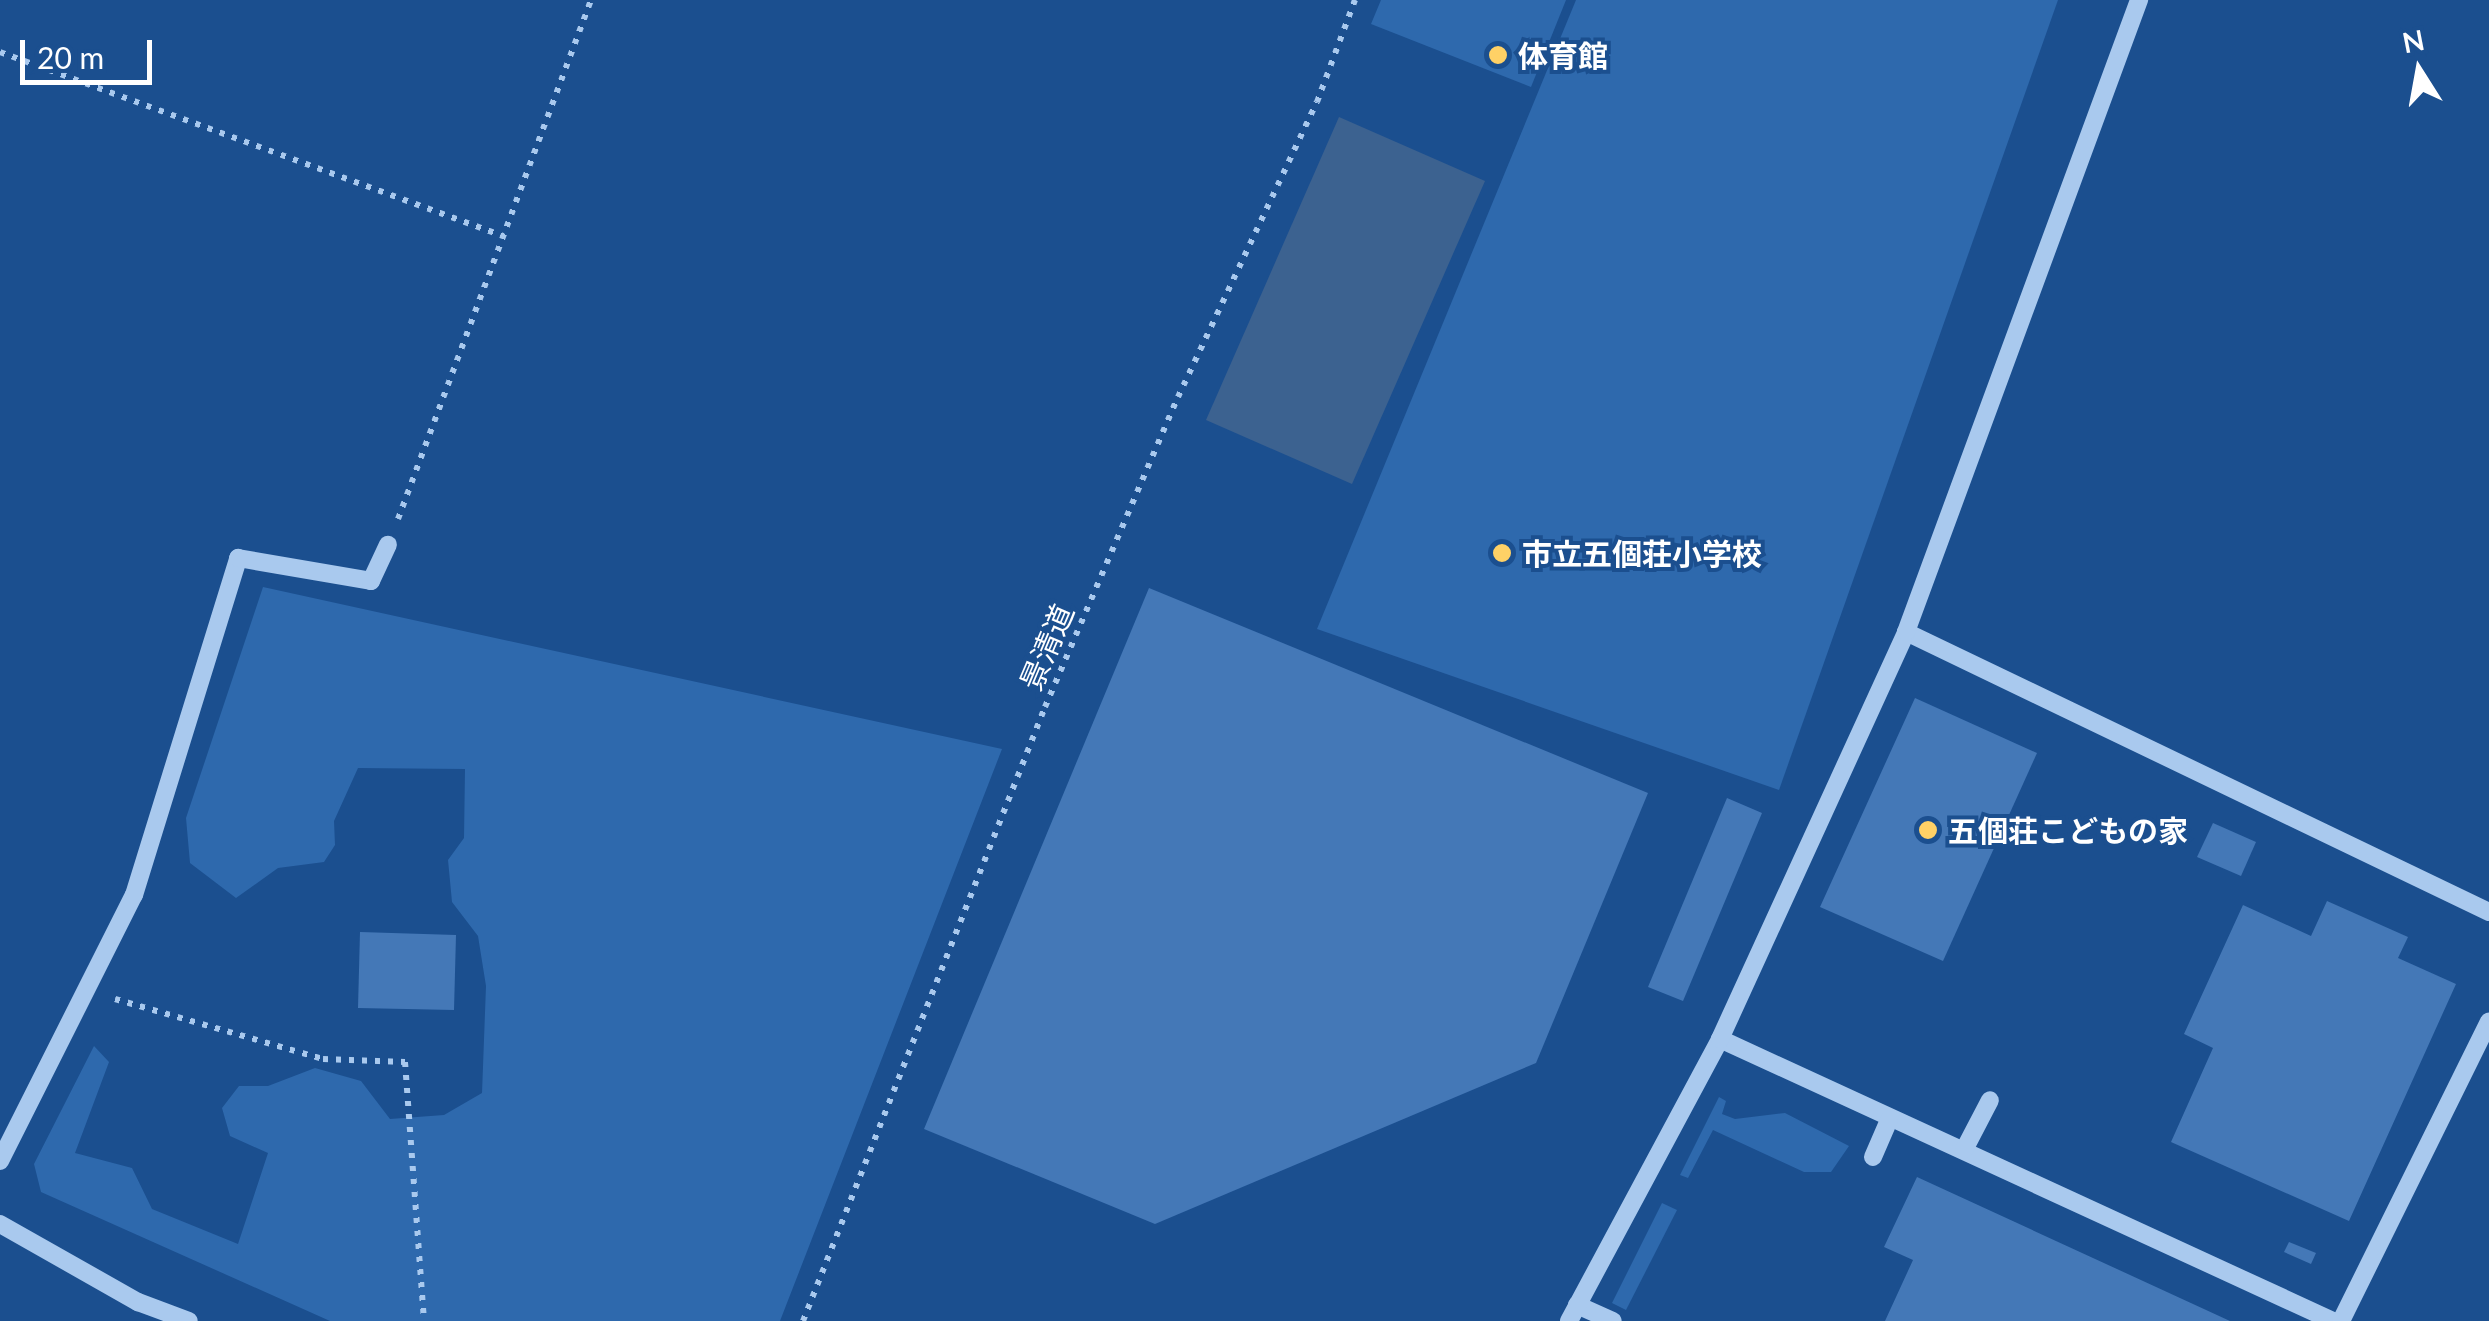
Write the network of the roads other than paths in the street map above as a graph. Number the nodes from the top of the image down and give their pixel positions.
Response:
1 (2139, 0) edge
2 (388, 545) road end
3 (1906, 632) junction
4 (2489, 912) edge
5 (2489, 1022) edge
6 (1720, 1039) junction
7 (1990, 1100) dead end
8 (1889, 1120) junction
9 (1964, 1150) junction
10 (1873, 1158) dead end
11 (0, 1162) edge
12 (0, 1224) edge
13 (1573, 1313) edge
14 (189, 1321) edge
15 (1613, 1321) edge
16 (2333, 1321) edge
17 (2341, 1321) edge

1 - 3 street
2 - 11 street
3 - 4 street
3 - 6 street
5 - 17 street
6 - 8 street
6 - 13 street
7 - 9 street
8 - 9 street
8 - 10 street
9 - 16 street
12 - 14 street
13 - 15 street

